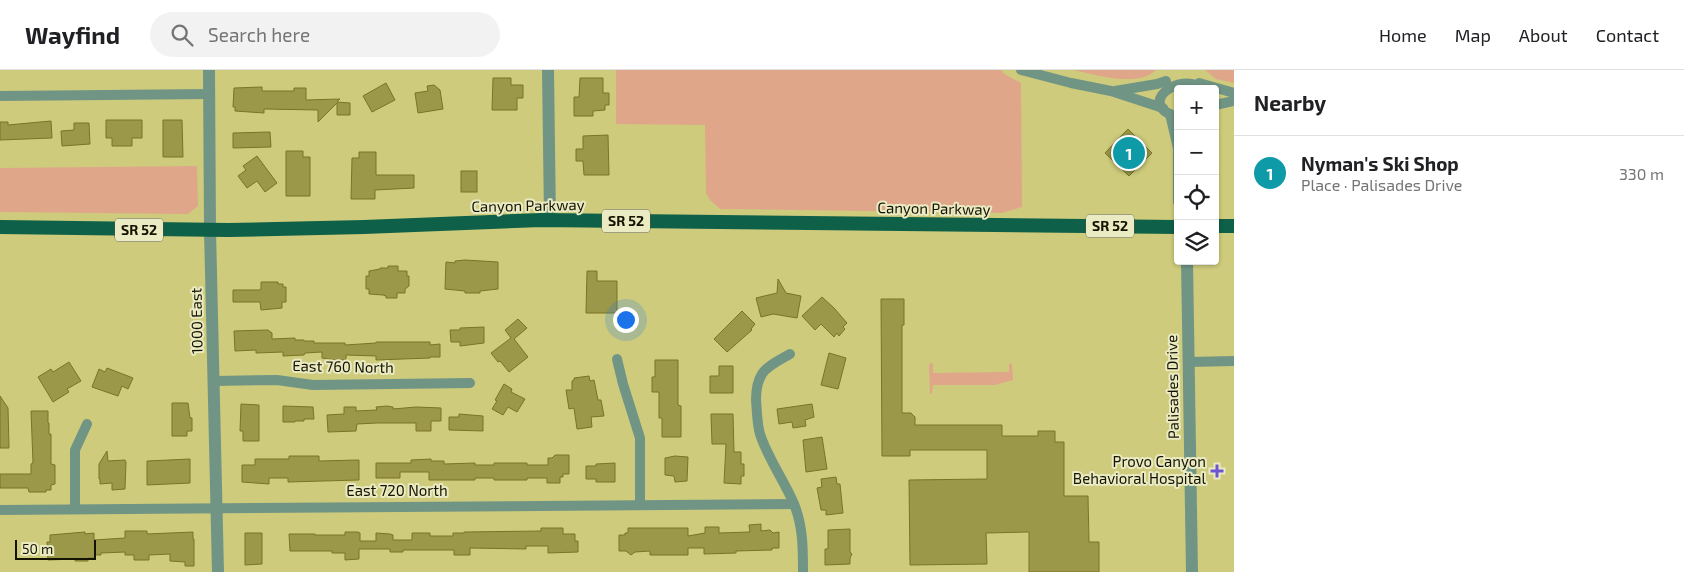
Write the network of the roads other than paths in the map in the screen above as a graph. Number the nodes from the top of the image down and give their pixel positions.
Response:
1 (209, 70) edge
2 (548, 70) edge
3 (1021, 70) edge
4 (1166, 81) junction
5 (1200, 85) edge
6 (1219, 90) edge
7 (1111, 92) junction
8 (1234, 93) edge
9 (209, 94) junction
10 (0, 96) edge
11 (1234, 101) edge
12 (1219, 104) edge
13 (1170, 113) edge
14 (1178, 175) edge
15 (550, 220) junction
16 (1219, 226) edge
17 (1234, 226) edge
18 (0, 227) edge
19 (1174, 227) edge
20 (210, 230) junction
21 (1186, 265) edge
22 (790, 354) dead end
23 (618, 359) dead end
24 (1234, 361) edge
25 (1189, 362) junction
26 (214, 381) junction
27 (470, 383) dead end
28 (87, 424) dead end
29 (794, 504) junction
30 (640, 505) junction
31 (216, 508) junction
32 (75, 509) junction
33 (0, 510) edge
34 (218, 572) edge
35 (803, 572) edge
36 (1192, 572) edge

1 - 9 street, 1000 East
2 - 15 street
3 - 7 street
4 - 5 street
4 - 7 street
4 - 13 street
6 - 8 street
7 - 13 street
9 - 10 street
9 - 20 street, 1000 East
11 - 12 street
13 - 14 street
15 - 19 highway, Canyon Parkway / SR 52
15 - 20 highway, Canyon Parkway / SR 52
16 - 17 highway
18 - 20 highway, Canyon Parkway / SR 52
20 - 26 street, 1000 East
21 - 25 street, Palisades Drive
22 - 29 street
23 - 30 street
24 - 25 street
25 - 36 street, Palisades Drive
26 - 27 street, East 760 North
26 - 31 street, 1000 East
28 - 32 street
29 - 30 street, East 720 North
29 - 35 street
30 - 31 street, East 720 North
31 - 32 street, East 720 North
31 - 34 street, 1000 East
32 - 33 street, East 720 North

